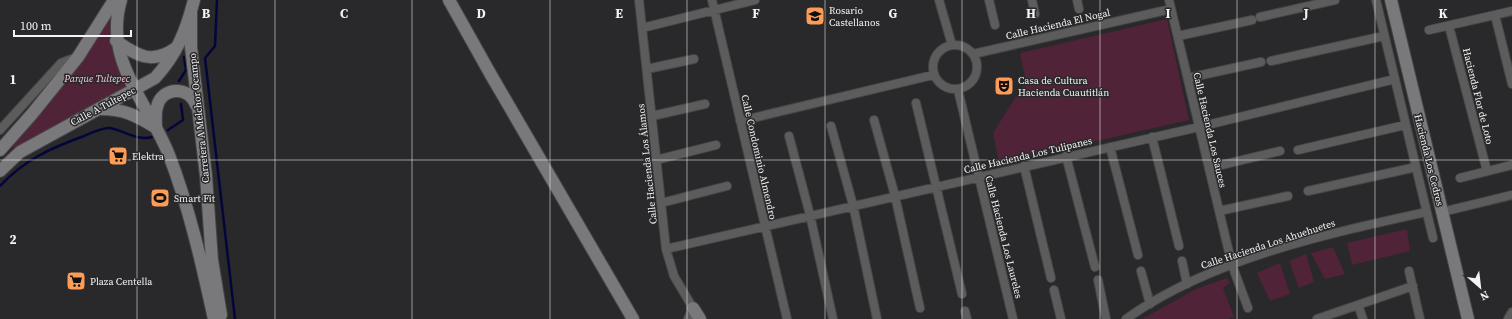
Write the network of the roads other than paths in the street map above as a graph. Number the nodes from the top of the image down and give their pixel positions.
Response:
1 (114, 0) edge
2 (121, 0) edge
3 (194, 0) edge
4 (449, 0) edge
5 (456, 0) edge
6 (640, 0) edge
7 (712, 0) edge
8 (756, 0) edge
9 (940, 0) edge
10 (989, 0) edge
11 (1032, 0) edge
12 (1076, 0) edge
13 (1169, 0) edge
14 (1335, 0) edge
15 (1376, 0) edge
16 (1391, 0) edge
17 (1079, 9) dead end
18 (1171, 9) junction
19 (714, 10) junction
20 (1512, 11) edge
21 (191, 12) junction
22 (1035, 14) dead end
23 (1495, 15) junction
24 (995, 25) dead end
25 (1450, 26) junction
26 (642, 28) junction
27 (1429, 30) dead end
28 (1178, 36) junction
29 (1384, 36) junction
30 (116, 41) junction
31 (180, 45) junction
32 (952, 45) junction
33 (973, 54) junction
34 (78, 57) junction
35 (694, 59) dead end
36 (1271, 61) dead end
37 (1261, 62) dead end
38 (647, 69) junction
39 (933, 75) junction
40 (1188, 78) junction
41 (1395, 79) junction
42 (1512, 84) edge
43 (136, 89) junction
44 (958, 90) junction
45 (916, 103) dead end
46 (705, 104) dead end
47 (97, 109) junction
48 (198, 111) junction
49 (652, 116) junction
50 (874, 120) dead end
51 (740, 121) junction
52 (1406, 125) junction
53 (830, 126) dead end
54 (1199, 126) junction
55 (156, 128) junction
56 (0, 130) edge
57 (789, 136) dead end
58 (1152, 137) junction
59 (716, 145) dead end
60 (1110, 147) junction
61 (0, 150) edge
62 (1298, 150) dead end
63 (1280, 151) dead end
64 (1066, 156) junction
65 (656, 160) junction
66 (1512, 165) edge
67 (1024, 166) junction
68 (1416, 167) junction
69 (1209, 168) junction
70 (0, 171) edge
71 (1487, 171) junction
72 (979, 177) junction
73 (1460, 178) dead end
74 (727, 186) dead end
75 (936, 186) junction
76 (1308, 191) dead end
77 (1512, 195) edge
78 (895, 196) junction
79 (1288, 196) dead end
80 (661, 203) junction
81 (853, 205) junction
82 (1219, 211) junction
83 (1426, 212) junction
84 (1442, 212) junction
85 (810, 215) junction
86 (765, 226) junction
87 (1432, 238) dead end
88 (1179, 246) dead end
89 (666, 249) junction
90 (1138, 255) dead end
91 (1182, 261) dead end
92 (1232, 266) junction
93 (1095, 267) dead end
94 (1141, 271) dead end
95 (1409, 271) dead end
96 (1051, 278) dead end
97 (1098, 280) dead end
98 (1187, 284) junction
99 (1413, 286) junction
100 (1054, 290) dead end
101 (962, 294) dead end
102 (1150, 304) junction
103 (1358, 305) junction
104 (920, 308) dead end
105 (1248, 308) dead end
106 (1512, 312) edge
107 (690, 314) edge
108 (214, 319) edge
109 (221, 319) edge
110 (633, 319) edge
111 (639, 319) edge
112 (700, 319) edge
113 (787, 319) edge
114 (833, 319) edge
115 (877, 319) edge
116 (1014, 319) edge
117 (1061, 319) edge
118 (1106, 319) edge
119 (1126, 319) edge
120 (1317, 319) edge
121 (1363, 319) edge
122 (1420, 319) edge
123 (1468, 319) edge
124 (1508, 319) edge

1 - 34 main road
2 - 30 main road
3 - 21 main road, Calle A Tultepec
4 - 110 main road
5 - 111 main road
6 - 26 street, Calle Hacienda Los Álamos
7 - 19 street, Calle Condominio Almendro
8 - 19 street
9 - 32 street
10 - 24 street
11 - 22 street
12 - 17 street
13 - 18 street, Calle Hacienda Los Sauces
14 - 28 street
15 - 29 street
16 - 84 main road, Hacienda Los Cedros
18 - 28 street, Calle Hacienda Los Sauces
18 - 33 street, Calle Hacienda El Nogal
19 - 26 street
19 - 51 street, Calle Condominio Almendro
20 - 23 street
21 - 31 main road, Calle A Tultepec
21 - 48 main road, Carretera A Melchor Ocampo
23 - 25 street
23 - 42 street
25 - 27 street
25 - 71 street, Hacienda Flor de Loto
26 - 38 street, Calle Hacienda Los Álamos
28 - 40 street, Calle Hacienda Los Sauces
29 - 36 street
29 - 41 street
30 - 31 main road
30 - 43 main road
31 - 43 main road, Calle A Tultepec
32 - 33 street
32 - 39 street
33 - 44 street
34 - 56 street
34 - 61 main road
35 - 38 street
37 - 40 street
38 - 49 street, Calle Hacienda Los Álamos
39 - 44 street
39 - 51 street
40 - 54 street, Calle Hacienda Los Sauces
41 - 52 street
41 - 54 street, Calle Hacienda Los Tulipanes
43 - 47 main road, Calle A Tultepec
43 - 55 main road
44 - 72 street, Calle Hacienda Los Laureles
45 - 75 street
46 - 49 street
47 - 55 main road
47 - 70 main road, Calle A Tultepec
48 - 55 main road
48 - 109 main road, Carretera A Melchor Ocampo
49 - 65 street, Calle Hacienda Los Álamos
50 - 78 street
51 - 86 street, Calle Condominio Almendro
52 - 62 street
52 - 68 street
53 - 81 street
54 - 58 street, Calle Hacienda Los Tulipanes
54 - 69 street, Calle Hacienda Los Sauces
55 - 108 main road
57 - 85 street
58 - 60 street, Calle Hacienda Los Tulipanes
58 - 88 street
59 - 65 street
60 - 64 street, Calle Hacienda Los Tulipanes
60 - 90 street
63 - 69 street
64 - 67 street, Calle Hacienda Los Tulipanes
64 - 93 street
65 - 80 street, Calle Hacienda Los Álamos
66 - 71 street
67 - 72 street, Calle Hacienda Los Tulipanes
67 - 96 street
68 - 76 street
68 - 83 street
69 - 82 street, Calle Hacienda Los Sauces
71 - 73 street
72 - 75 street, Calle Hacienda Los Tulipanes
72 - 116 street, Calle Hacienda Los Laureles
74 - 80 street
75 - 78 street, Calle Hacienda Los Tulipanes
75 - 101 street
77 - 84 street
78 - 81 street, Calle Hacienda Los Tulipanes
78 - 104 street
79 - 82 street
80 - 89 street, Calle Hacienda Los Álamos
81 - 85 street, Calle Hacienda Los Tulipanes
81 - 115 street
82 - 92 street, Calle Hacienda Los Sauces
83 - 87 street
83 - 92 street, Calle Hacienda Los Ahuehuetes
84 - 123 main road, Hacienda Los Cedros
85 - 86 street, Calle Hacienda Los Tulipanes
85 - 114 street
86 - 89 street, Calle Hacienda Los Tulipanes
86 - 113 street, Calle Condominio Almendro
89 - 107 street, Calle Hacienda Los Álamos
91 - 98 street
92 - 98 street, Calle Hacienda Los Ahuehuetes
92 - 105 street, Calle Hacienda Los Sauces
94 - 102 street
95 - 99 street
97 - 118 street
98 - 102 street, Calle Hacienda Los Ahuehuetes
99 - 103 street
99 - 122 street
100 - 117 street
102 - 119 street, Calle Hacienda Los Ahuehuetes
103 - 120 street
103 - 121 street
106 - 124 street
107 - 112 main road

